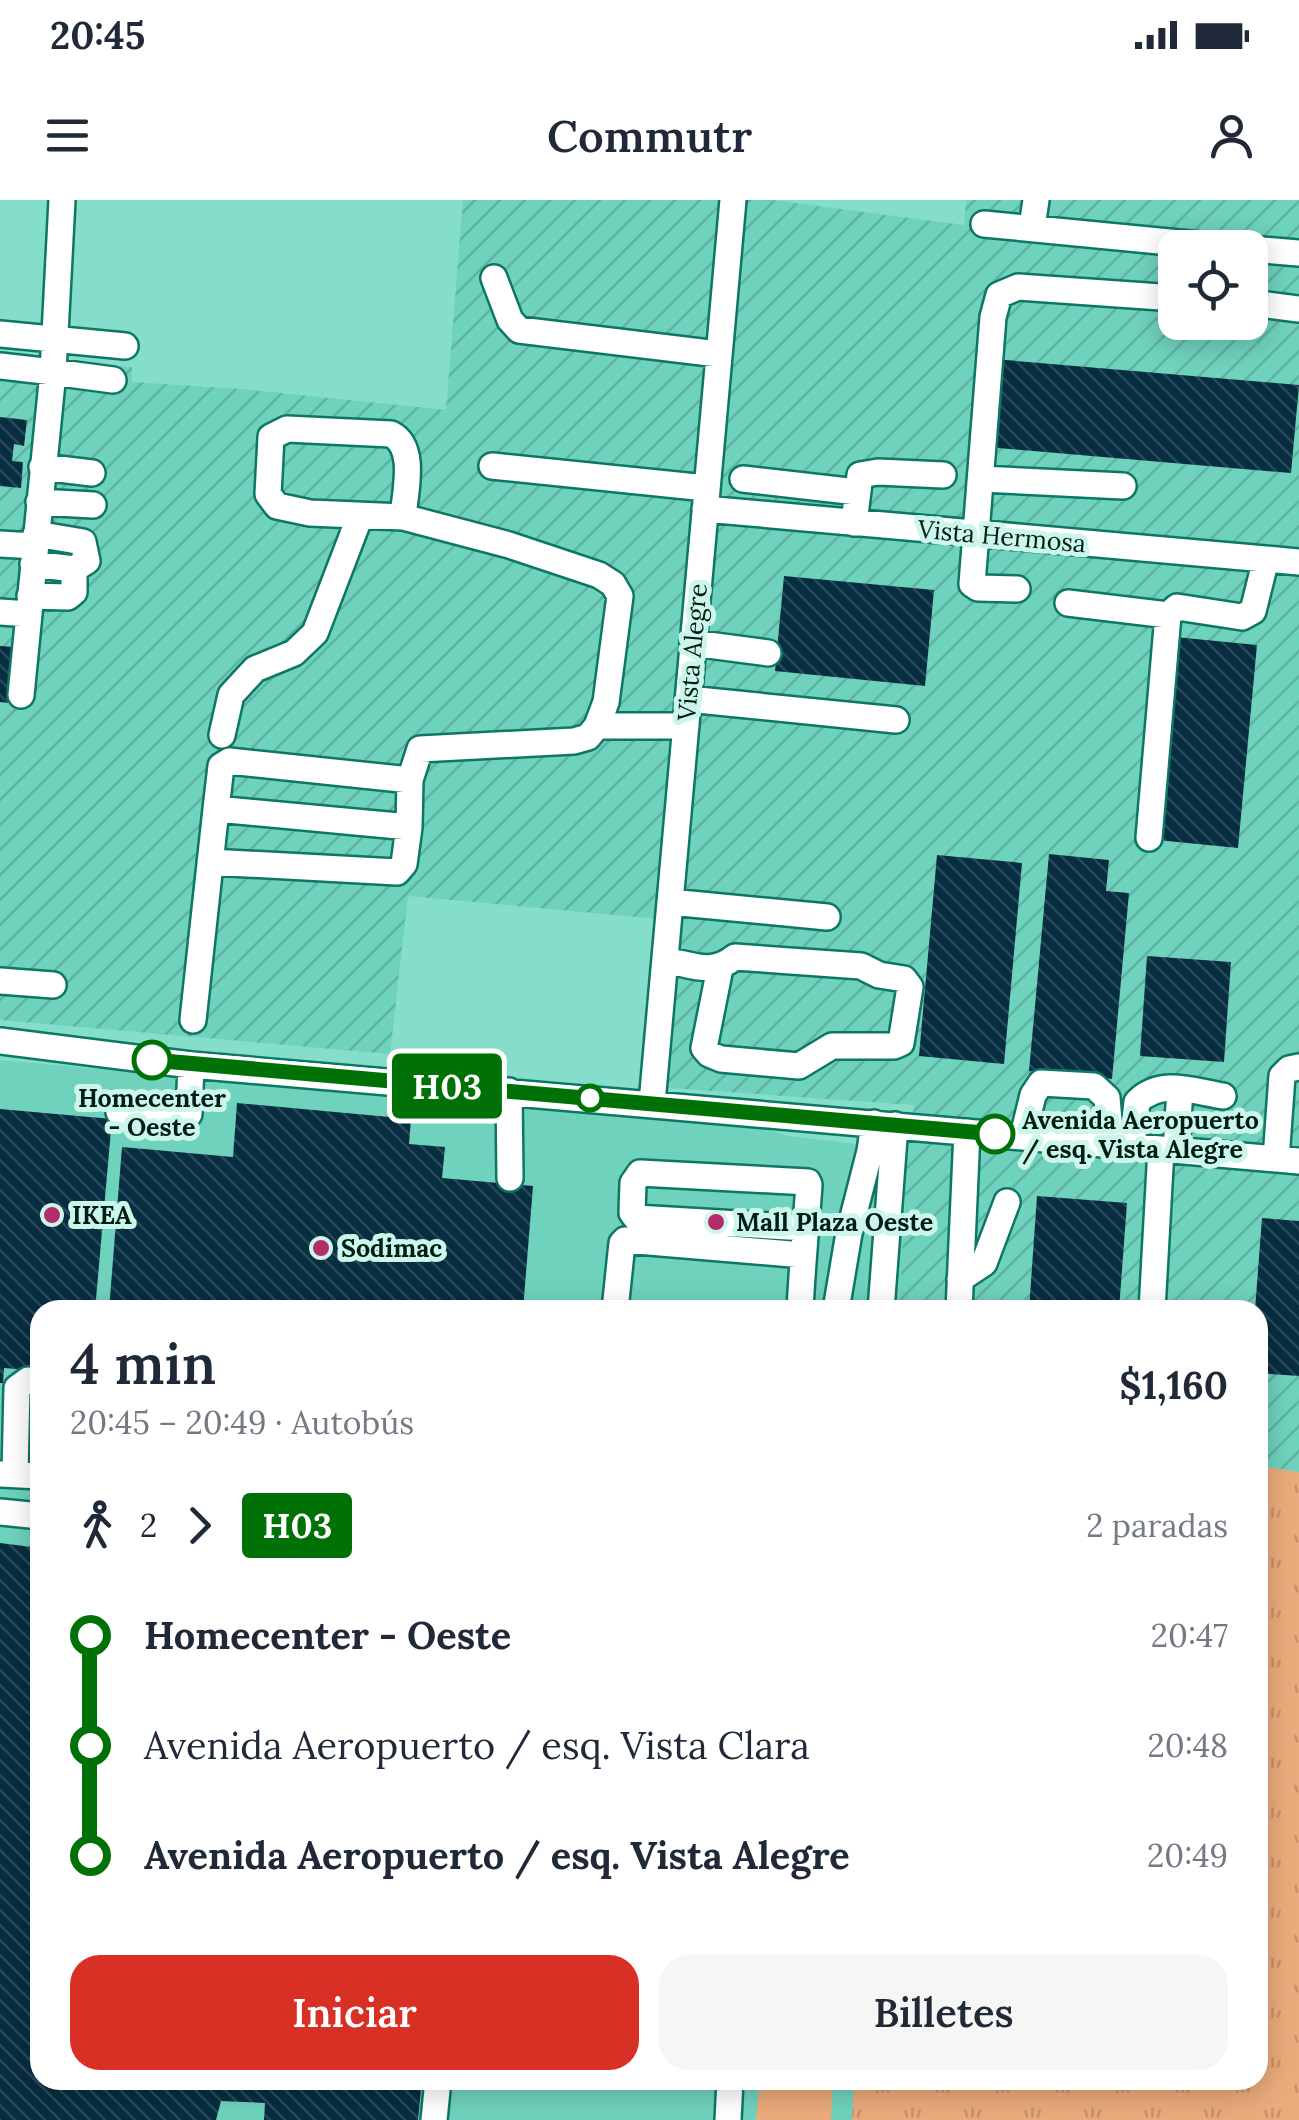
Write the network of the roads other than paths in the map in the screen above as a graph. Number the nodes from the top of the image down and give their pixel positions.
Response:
1 (62, 200) edge
2 (733, 200) edge
3 (1036, 200) edge
4 (984, 224) dead end
5 (1032, 228) junction
6 (1158, 241) edge
7 (1268, 251) edge
8 (1299, 254) edge
9 (494, 278) dead end
10 (1158, 297) edge
11 (1268, 305) edge
12 (1299, 309) edge
13 (0, 334) edge
14 (54, 339) junction
15 (125, 346) dead end
16 (718, 354) junction
17 (0, 366) edge
18 (52, 372) junction
19 (113, 380) dead end
20 (492, 466) dead end
21 (42, 467) junction
22 (92, 473) dead end
23 (943, 474) dead end
24 (743, 479) dead end
25 (982, 479) junction
26 (1122, 486) dead end
27 (857, 492) junction
28 (705, 499) junction
29 (38, 502) junction
30 (93, 505) dead end
31 (360, 516) junction
32 (403, 517) junction
33 (854, 523) junction
34 (976, 534) junction
35 (0, 544) edge
36 (34, 548) junction
37 (1266, 559) junction
38 (1299, 562) edge
39 (1017, 589) dead end
40 (1068, 604) dead end
41 (30, 605) junction
42 (0, 612) edge
43 (1168, 615) junction
44 (693, 643) junction
45 (768, 653) dead end
46 (22, 695) dead end
47 (688, 700) junction
48 (896, 720) dead end
49 (597, 726) junction
50 (686, 726) junction
51 (222, 735) dead end
52 (410, 780) junction
53 (216, 809) junction
54 (410, 828) junction
55 (1149, 838) dead end
56 (210, 862) junction
57 (670, 902) junction
58 (827, 917) dead end
59 (665, 960) junction
60 (720, 968) junction
61 (0, 981) edge
62 (52, 985) dead end
63 (193, 1020) dead end
64 (0, 1041) edge
65 (190, 1065) junction
66 (1299, 1067) edge
67 (1180, 1090) junction
68 (509, 1091) junction
69 (1223, 1096) dead end
70 (652, 1104) junction
71 (119, 1112) dead end
72 (1289, 1115) edge
73 (884, 1124) junction
74 (966, 1132) junction
75 (1024, 1136) junction
76 (1121, 1145) junction
77 (1168, 1149) junction
78 (1288, 1160) edge
79 (510, 1178) dead end
80 (1007, 1202) dead end
81 (806, 1228) junction
82 (803, 1255) junction
83 (960, 1278) junction
84 (616, 1300) edge
85 (801, 1300) edge
86 (838, 1300) edge
87 (881, 1300) edge
88 (959, 1300) edge
89 (1153, 1300) edge
90 (30, 1380) edge
91 (18, 1474) edge
92 (0, 1512) edge
93 (30, 1515) edge
94 (437, 2090) edge
95 (730, 2090) edge
96 (434, 2120) edge
97 (728, 2120) edge

1 - 14 street
2 - 16 street, Vista Alegre
3 - 5 street
4 - 5 street
5 - 6 street
7 - 8 street
9 - 16 street
10 - 25 street
11 - 12 street
13 - 14 street
14 - 15 street
14 - 18 street
16 - 28 street, Vista Alegre
17 - 18 street
18 - 19 street
18 - 21 street
20 - 28 street, Vista Hermosa
21 - 22 street
21 - 29 street
23 - 27 street
24 - 27 street
25 - 26 street
25 - 34 street
27 - 33 street
28 - 33 street, Vista Hermosa
28 - 44 street, Vista Alegre
29 - 30 street
29 - 36 street
31 - 32 street
31 - 32 street
31 - 51 street
32 - 49 street
33 - 34 street, Vista Hermosa
34 - 37 street, Vista Hermosa
34 - 39 street
35 - 36 street
36 - 41 street
36 - 41 street
37 - 38 street, Vista Hermosa
37 - 43 street
40 - 43 street
41 - 42 street
41 - 46 street
43 - 55 street
44 - 45 street
44 - 47 street, Vista Alegre
47 - 48 street
47 - 50 street, Vista Alegre
49 - 50 street
49 - 52 street
50 - 57 street, Vista Alegre
52 - 53 street
52 - 54 street
53 - 54 street
53 - 56 street
54 - 56 street
56 - 63 street
57 - 58 street
57 - 59 street, Vista Alegre
59 - 60 street
59 - 70 street, Vista Alegre
60 - 60 street
61 - 62 street
64 - 65 street
65 - 68 street
65 - 71 street
66 - 72 street
67 - 69 street
67 - 76 street
67 - 77 street
68 - 70 street
68 - 79 street
70 - 73 street
72 - 78 street
73 - 74 street
73 - 86 street
73 - 87 street
74 - 75 street
74 - 83 street
75 - 76 street
75 - 76 street
76 - 77 street
77 - 78 street
77 - 89 street
80 - 83 street
81 - 81 street
81 - 82 street
82 - 84 street
82 - 85 street
83 - 88 street
90 - 91 street
92 - 93 street
94 - 96 street
95 - 97 street

